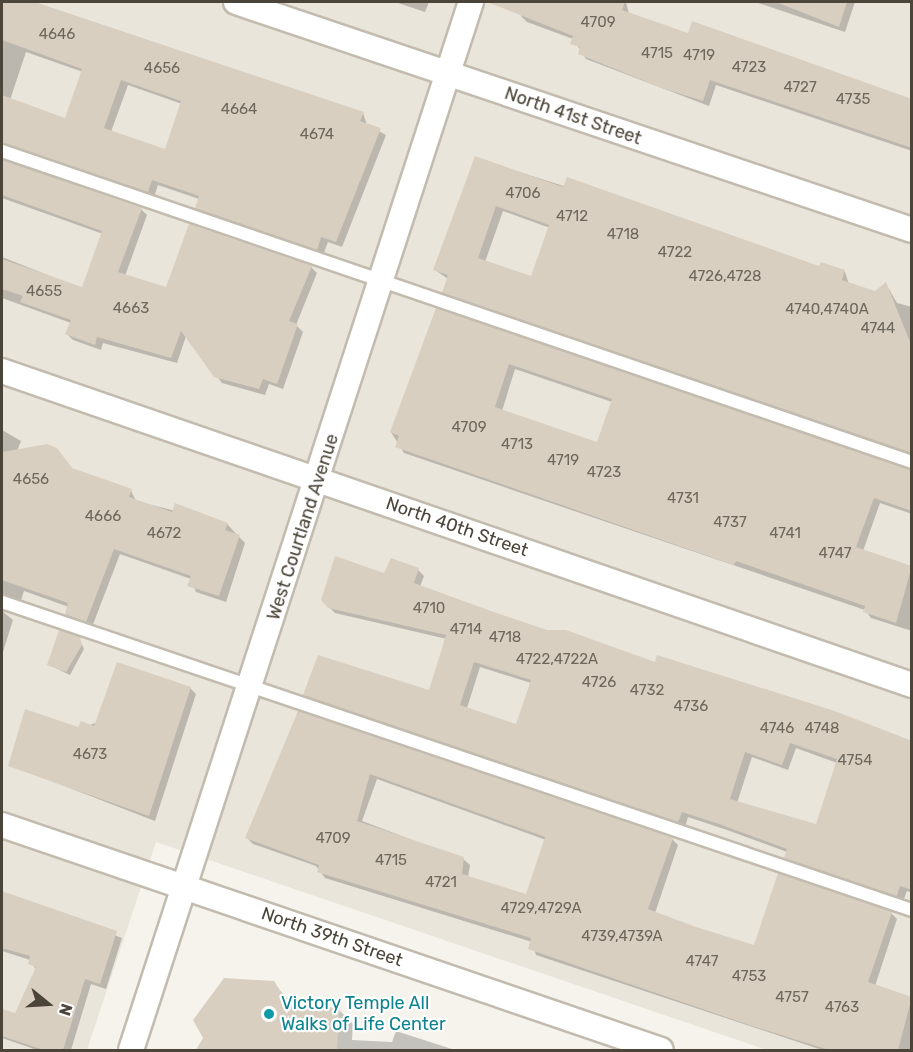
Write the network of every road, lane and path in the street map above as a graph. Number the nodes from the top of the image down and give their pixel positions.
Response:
1 (236, 2) edge
2 (471, 2) edge
3 (447, 74) junction
4 (2, 151) edge
5 (912, 230) edge
6 (383, 282) junction
7 (2, 371) edge
8 (912, 462) edge
9 (318, 479) junction
10 (2, 602) edge
11 (912, 685) edge
12 (251, 688) junction
13 (2, 825) edge
14 (182, 885) junction
15 (912, 910) edge
16 (130, 1050) edge
17 (661, 1050) edge

1 - 3 street, North 41st Street
2 - 3 street, West Courtland Avenue
3 - 5 street, North 41st Street
3 - 6 street, West Courtland Avenue
4 - 6 lane
6 - 8 lane
6 - 9 street, West Courtland Avenue
7 - 9 street, North 40th Street
9 - 11 street, North 40th Street
9 - 12 street, West Courtland Avenue
10 - 12 lane
12 - 14 street, West Courtland Avenue
12 - 15 lane
13 - 14 street, North 39th Street
14 - 16 street, West Courtland Avenue
14 - 17 street, North 39th Street

